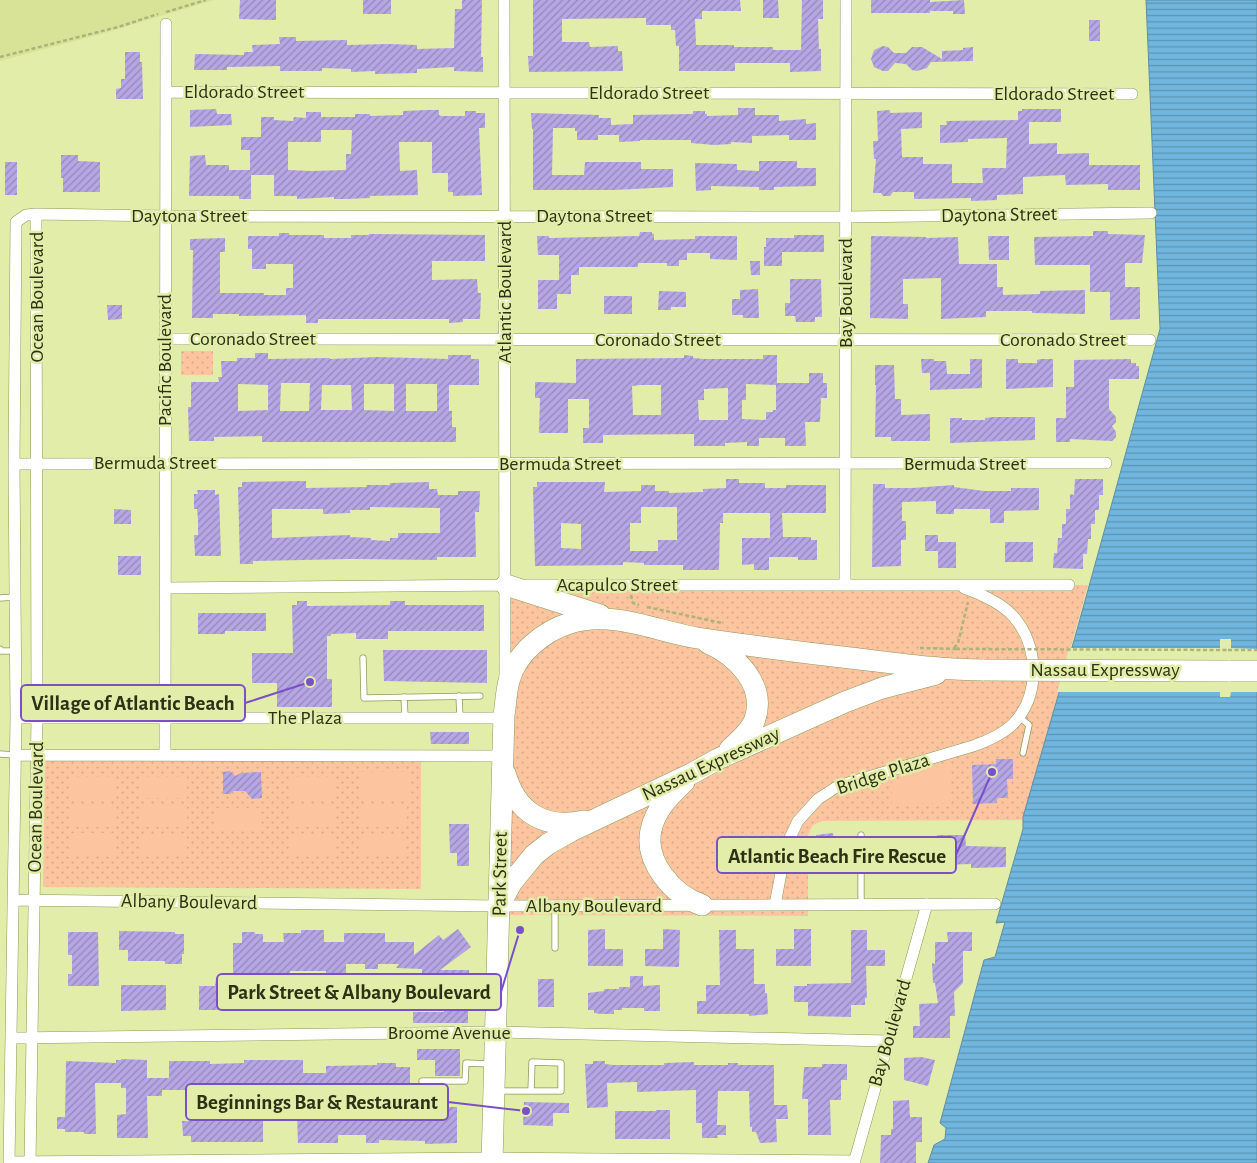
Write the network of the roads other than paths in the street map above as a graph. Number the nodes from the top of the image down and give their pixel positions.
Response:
1 (504, 0) edge
2 (846, 0) edge
3 (166, 24) dead end
4 (166, 92) junction
5 (504, 93) junction
6 (846, 93) junction
7 (1132, 94) dead end
8 (1151, 213) dead end
9 (36, 214) junction
10 (165, 216) junction
11 (505, 216) junction
12 (846, 217) junction
13 (165, 339) junction
14 (505, 340) junction
15 (846, 340) junction
16 (1150, 340) dead end
17 (36, 463) junction
18 (165, 463) junction
19 (1106, 463) dead end
20 (14, 464) junction
21 (505, 464) junction
22 (845, 464) junction
23 (506, 585) junction
24 (845, 585) junction
25 (955, 585) junction
26 (1069, 585) dead end
27 (165, 588) junction
28 (15, 597) junction
29 (0, 598) edge
30 (610, 618) junction
31 (694, 637) junction
32 (0, 650) edge
33 (15, 651) junction
34 (955, 656) junction
35 (363, 658) dead end
36 (1257, 671) edge
37 (459, 696) junction
38 (480, 696) dead end
39 (404, 697) junction
40 (504, 716) junction
41 (1019, 717) junction
42 (16, 718) junction
43 (37, 718) junction
44 (164, 718) junction
45 (405, 718) junction
46 (460, 718) junction
47 (1023, 753) dead end
48 (0, 754) edge
49 (15, 755) junction
50 (37, 755) junction
51 (164, 755) junction
52 (502, 756) junction
53 (718, 759) junction
54 (691, 774) junction
55 (608, 813) junction
56 (861, 834) dead end
57 (13, 900) junction
58 (34, 901) junction
59 (861, 904) junction
60 (927, 904) junction
61 (995, 904) dead end
62 (702, 905) junction
63 (775, 905) junction
64 (499, 906) junction
65 (555, 906) junction
66 (555, 948) dead end
67 (495, 1032) junction
68 (32, 1037) junction
69 (10, 1038) junction
70 (888, 1041) junction
71 (494, 1064) junction
72 (422, 1081) dead end
73 (494, 1091) junction
74 (531, 1091) junction
75 (492, 1161) edge
76 (9, 1162) edge
77 (30, 1162) edge
78 (855, 1162) edge

1 - 5 street, Atlantic Boulevard
2 - 6 street, Bay Boulevard
3 - 4 street, Pacific Boulevard
4 - 5 street, Eldorado Street
4 - 10 street, Pacific Boulevard
5 - 6 street, Eldorado Street
5 - 11 street, Atlantic Boulevard
6 - 7 street, Eldorado Street
6 - 12 street, Bay Boulevard
8 - 12 street, Daytona Street
9 - 10 street, Daytona Street
9 - 17 street, Ocean Boulevard
9 - 20 street, Ocean Boulevard
10 - 11 street, Daytona Street
10 - 13 street, Pacific Boulevard
11 - 12 street, Daytona Street
11 - 14 street, Atlantic Boulevard
12 - 15 street, Bay Boulevard
13 - 14 street, Coronado Street
13 - 18 street, Pacific Boulevard
14 - 15 street, Coronado Street
14 - 21 street, Atlantic Boulevard
15 - 16 street, Coronado Street
15 - 22 street, Bay Boulevard
17 - 18 street, Bermuda Street
17 - 20 street, Bermuda Street
17 - 43 street, Ocean Boulevard
18 - 21 street, Bermuda Street
18 - 27 street, Pacific Boulevard
19 - 22 street, Bermuda Street
20 - 28 street, Ocean Boulevard
21 - 22 street, Bermuda Street
21 - 23 street, Atlantic Boulevard
22 - 24 street, Bay Boulevard
23 - 24 street, Acapulco Street
23 - 27 street, Acapulco Street
23 - 30 highway
23 - 40 street, Park Street
24 - 25 street, Acapulco Street
25 - 26 street, Acapulco Street
25 - 41 street
27 - 44 street, Pacific Boulevard
28 - 29 lane
28 - 33 street, Ocean Boulevard
30 - 31 highway, Nassau Expressway
30 - 40 highway, Nassau Expressway
31 - 34 highway, Nassau Expressway
31 - 53 highway
32 - 33 lane
33 - 42 street, Ocean Boulevard
34 - 36 highway, Nassau Expressway, bridge
34 - 53 highway, Nassau Expressway
35 - 39 lane
37 - 38 lane
37 - 39 lane
37 - 46 lane
39 - 45 lane
40 - 46 street, The Plaza
40 - 52 highway, Park Street
41 - 47 lane
41 - 63 street, Bridge Plaza
42 - 43 street, The Plaza
42 - 49 street, Ocean Boulevard
43 - 44 street, The Plaza
43 - 50 street, Ocean Boulevard
44 - 45 street, The Plaza
44 - 51 street, Pacific Boulevard
45 - 46 street, The Plaza
48 - 49 lane
49 - 50 street, The Plaza
49 - 57 street, Ocean Boulevard
50 - 51 street, The Plaza
50 - 58 street, Ocean Boulevard
51 - 52 street, The Plaza
52 - 55 highway
52 - 64 highway, Park Street
53 - 54 highway, Nassau Expressway
54 - 55 highway, Nassau Expressway
54 - 62 highway
55 - 64 highway, Nassau Expressway
56 - 59 lane
57 - 58 street, Albany Boulevard
57 - 69 street, Ocean Boulevard
58 - 64 street, Albany Boulevard
58 - 68 street, Ocean Boulevard
59 - 60 street, Albany Boulevard
59 - 63 street, Albany Boulevard
60 - 61 street, Albany Boulevard
60 - 70 street, Bay Boulevard
62 - 63 street, Albany Boulevard
62 - 65 street, Albany Boulevard
64 - 65 street, Albany Boulevard
64 - 67 highway, Park Street
65 - 66 lane
67 - 68 street, Broome Avenue
67 - 70 street, Broome Avenue
67 - 71 highway, Park Street
68 - 69 street, Broome Avenue
68 - 77 street, Ocean Boulevard
69 - 76 street, Ocean Boulevard
70 - 78 street, Bay Boulevard
71 - 72 lane
71 - 73 highway, Park Street
73 - 74 lane
73 - 75 highway, Park Street
74 - 74 lane
75 - 77 street
75 - 78 street
76 - 77 street

